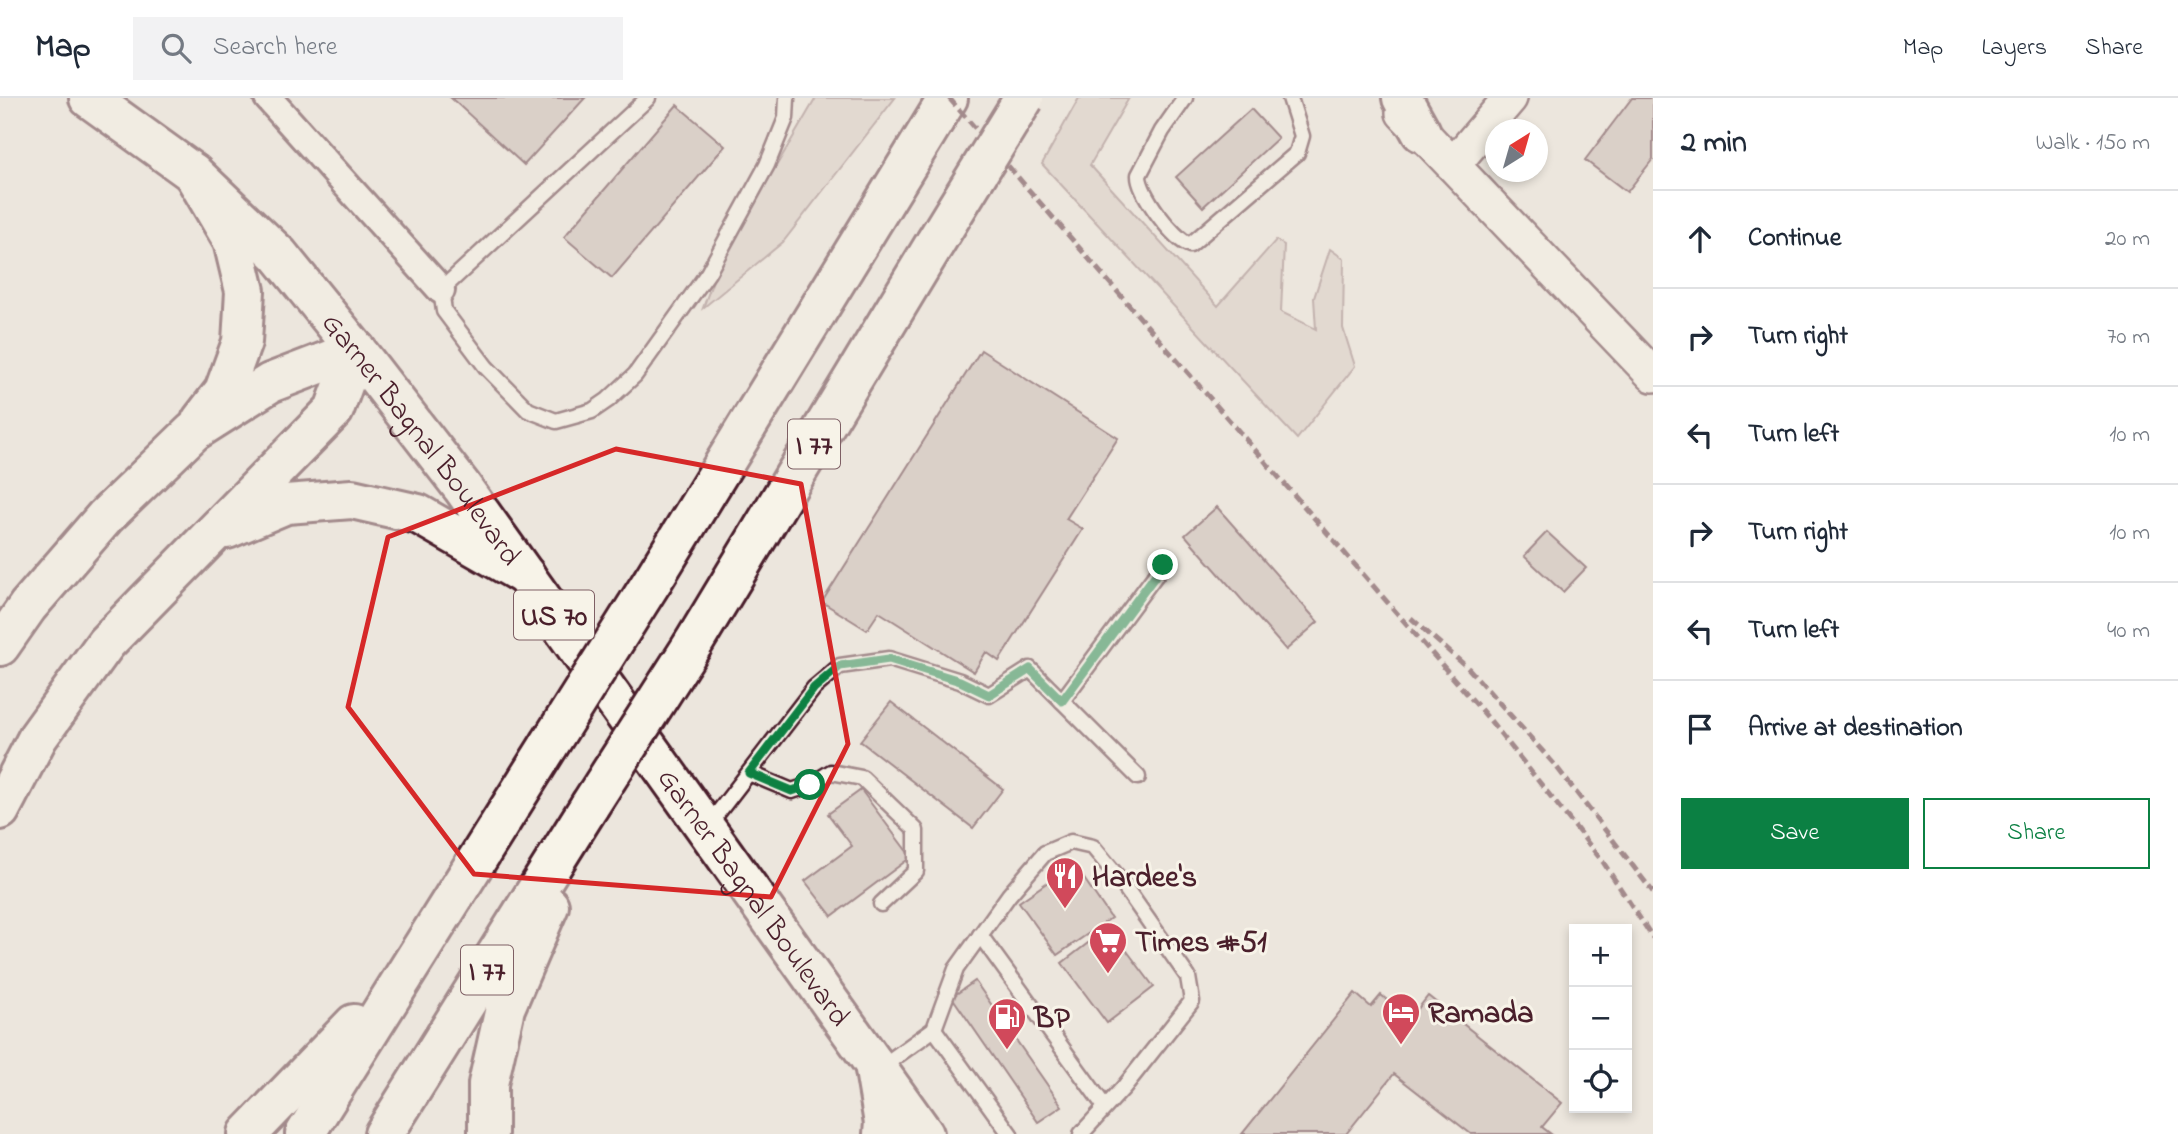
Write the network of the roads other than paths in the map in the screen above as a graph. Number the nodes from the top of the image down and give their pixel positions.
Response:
1 (89, 98) edge
2 (268, 98) edge
3 (648, 98) edge
4 (787, 98) edge
5 (948, 98) edge
6 (1024, 98) edge
7 (1185, 98) edge
8 (1290, 98) edge
9 (1389, 98) edge
10 (1402, 98) edge
11 (1510, 98) edge
12 (1421, 132) junction
13 (1453, 165) junction
14 (193, 173) junction
15 (441, 290) junction
16 (356, 350) junction
17 (1653, 375) edge
18 (193, 432) junction
19 (187, 560) junction
20 (1163, 565) dead end
21 (526, 576) junction
22 (0, 646) edge
23 (1062, 701) junction
24 (749, 773) junction
25 (1138, 777) dead end
26 (590, 805) junction
27 (0, 810) edge
28 (706, 828) junction
29 (881, 904) dead end
30 (980, 935) junction
31 (409, 967) junction
32 (934, 1029) junction
33 (876, 1067) junction
34 (1105, 1107) junction
35 (248, 1134) edge
36 (305, 1134) edge
37 (384, 1134) edge
38 (488, 1134) edge
39 (883, 1134) edge
40 (924, 1134) edge
41 (1010, 1134) edge
42 (1081, 1134) edge

1 - 14 highway, Garner Bagnal Boulevard / US 70
2 - 15 street
3 - 15 lane
4 - 15 lane
5 - 31 highway, I 77, bridge
6 - 26 highway, I 77, bridge
7 - 8 lane
9 - 12 street
10 - 12 highway
11 - 13 street
12 - 13 street
13 - 17 street
14 - 16 highway, Garner Bagnal Boulevard / US 70
14 - 18 highway
16 - 18 highway
16 - 19 highway
16 - 21 highway, Garner Bagnal Boulevard / US 70
18 - 22 highway
19 - 21 highway
19 - 27 highway
20 - 23 lane
21 - 28 highway, Garner Bagnal Boulevard / US 70
23 - 24 lane
23 - 25 lane
24 - 28 lane
24 - 29 lane
26 - 37 highway, I 77
26 - 38 highway
28 - 33 highway, Garner Bagnal Boulevard / US 70
30 - 32 lane
30 - 34 lane
30 - 34 lane
31 - 35 highway
31 - 36 highway, I 77
32 - 33 lane
32 - 41 lane
33 - 39 highway
33 - 40 highway, Garner Bagnal Boulevard / US 70
34 - 42 lane

